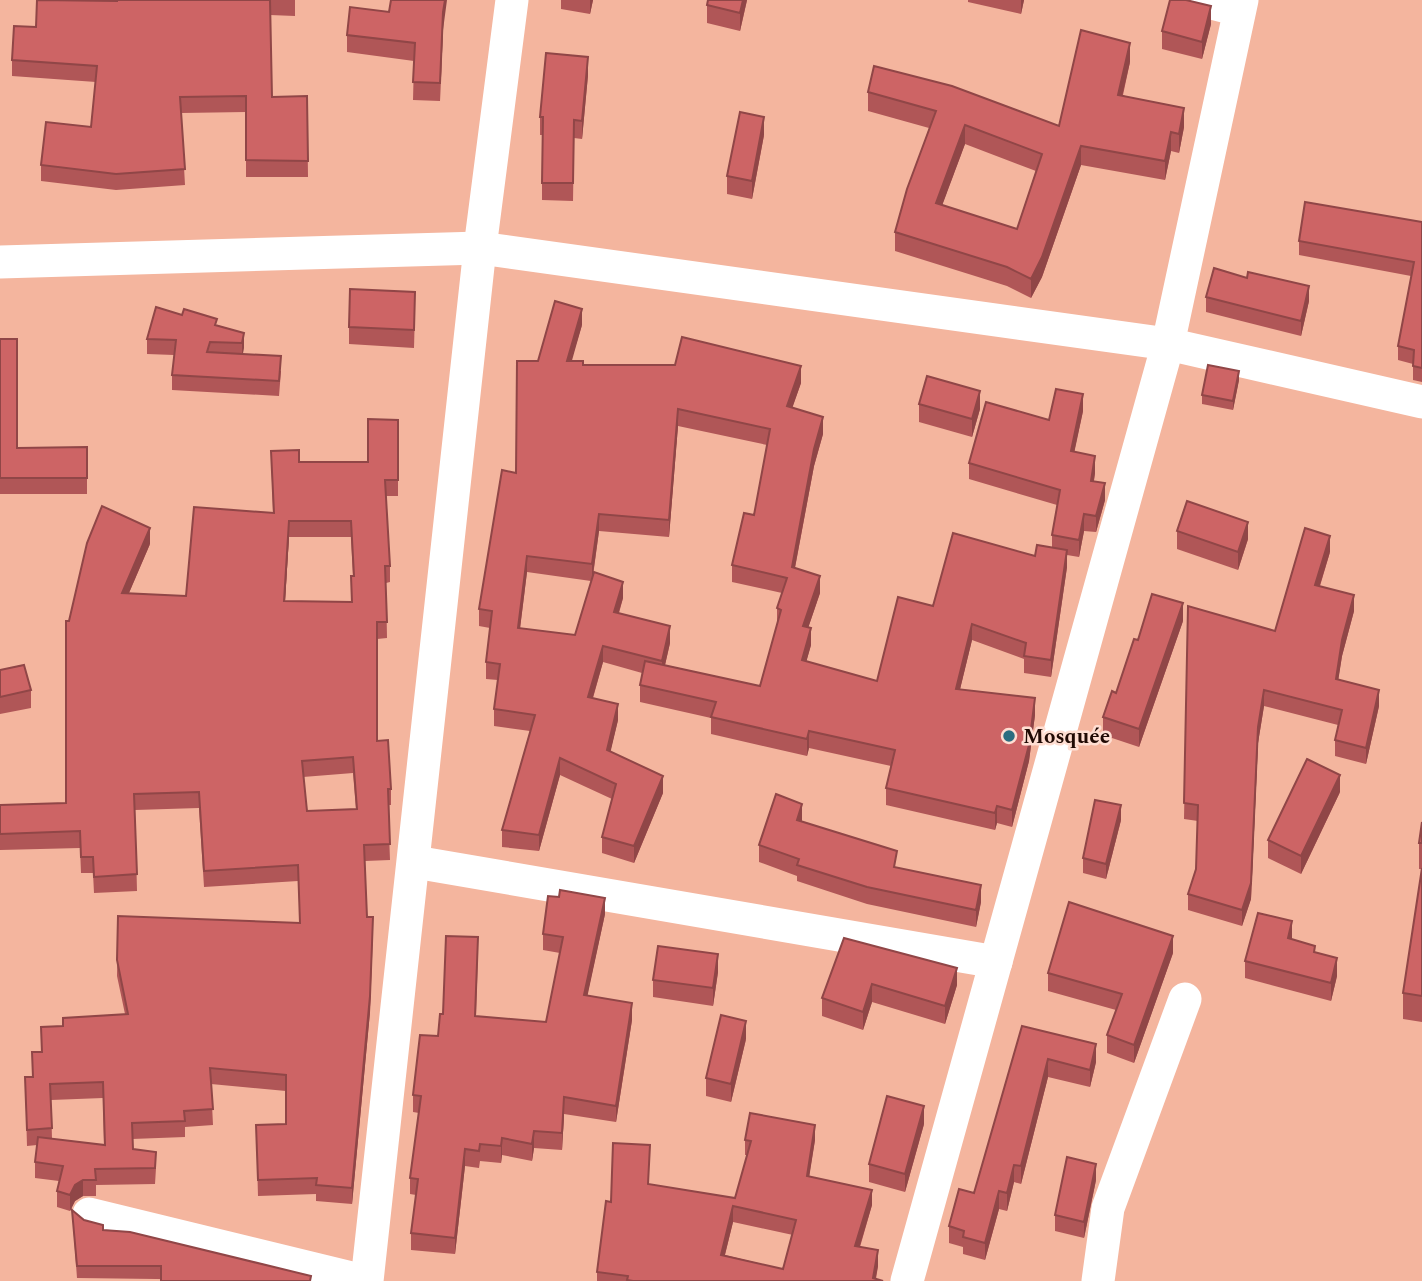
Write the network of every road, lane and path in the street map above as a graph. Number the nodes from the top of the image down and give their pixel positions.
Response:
1 (512, 0) edge
2 (1200, 0) edge
3 (1240, 5) edge
4 (480, 248) junction
5 (0, 262) edge
6 (1168, 344) junction
7 (1422, 402) edge
8 (415, 862) junction
9 (996, 962) junction
10 (1185, 999) dead end
11 (89, 1214) dead end
12 (366, 1281) edge
13 (906, 1281) edge
14 (1098, 1281) edge

1 - 4 street
2 - 3 street
3 - 6 street
4 - 5 street
4 - 6 street
4 - 8 street
6 - 7 street
6 - 9 street
8 - 9 street
8 - 12 street
9 - 13 street
10 - 14 street
11 - 12 street

